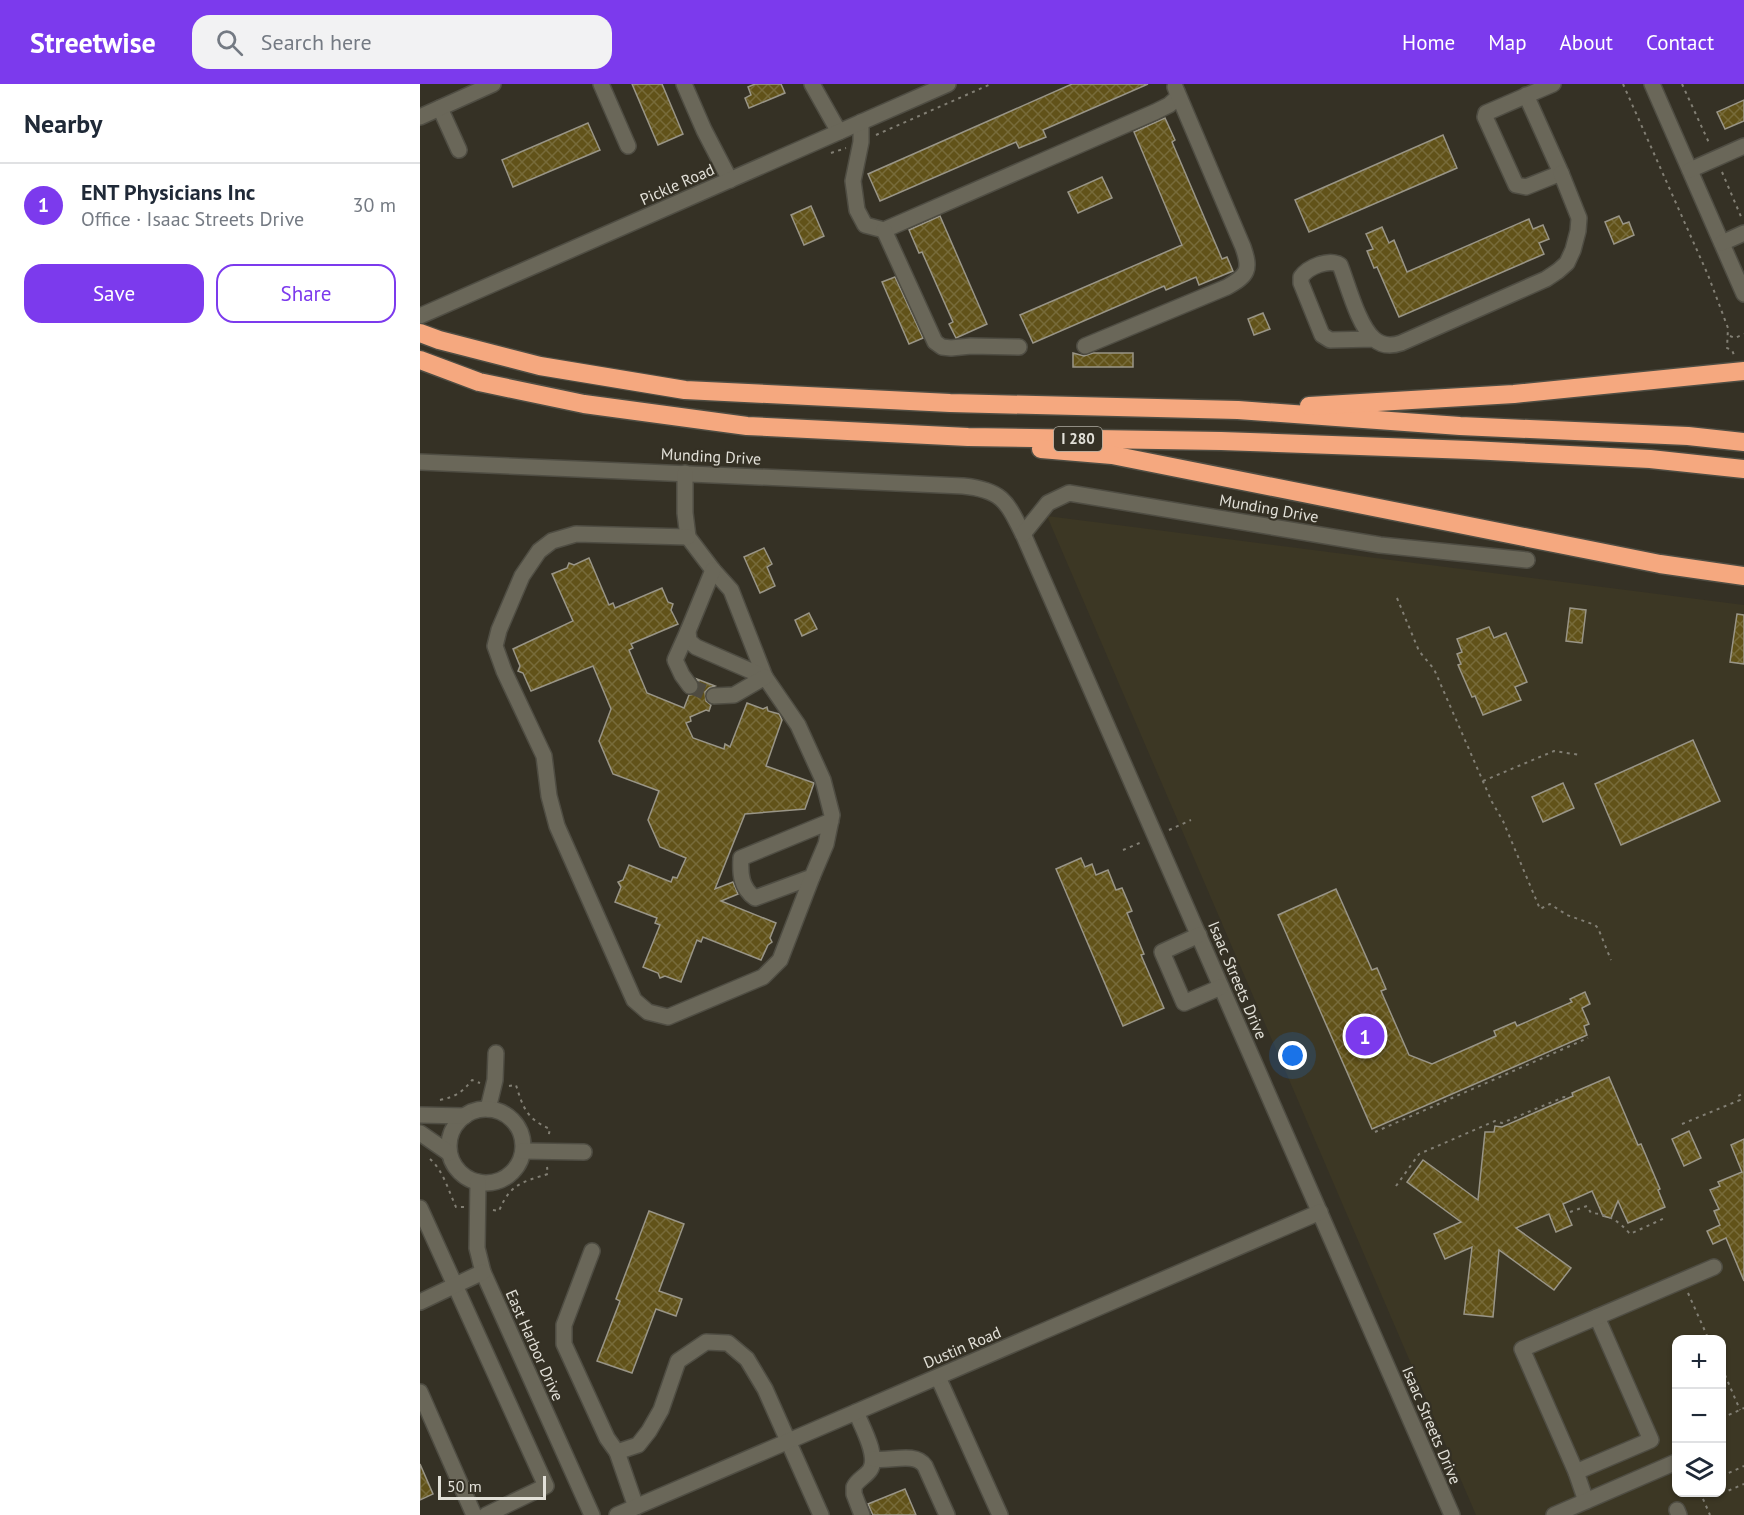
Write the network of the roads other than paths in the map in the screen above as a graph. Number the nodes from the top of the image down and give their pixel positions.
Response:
1 (493, 84) edge
2 (601, 84) edge
3 (684, 84) edge
4 (812, 84) edge
5 (948, 84) edge
6 (1552, 84) edge
7 (1652, 84) edge
8 (1176, 88) edge
9 (1526, 95) junction
10 (440, 108) junction
11 (420, 117) edge
12 (861, 122) junction
13 (839, 132) junction
14 (627, 146) dead end
15 (1744, 146) edge
16 (459, 150) dead end
17 (1690, 170) junction
18 (1561, 173) junction
19 (730, 180) junction
20 (884, 231) junction
21 (1744, 233) edge
22 (1722, 243) junction
23 (1744, 294) edge
24 (420, 316) edge
25 (420, 333) edge
26 (1374, 339) junction
27 (1085, 346) dead end
28 (1019, 347) dead end
29 (420, 360) edge
30 (1743, 371) edge
31 (1238, 410) junction
32 (968, 437) junction
33 (1744, 442) edge
34 (420, 462) edge
35 (1744, 469) edge
36 (685, 473) junction
37 (999, 496) joint
38 (1023, 534) junction
39 (688, 537) junction
40 (1527, 560) dead end
41 (713, 570) junction
42 (1744, 576) edge
43 (688, 631) junction
44 (765, 678) junction
45 (690, 686) tunnel mouth
46 (714, 696) tunnel mouth
47 (831, 821) junction
48 (812, 877) junction
49 (1199, 936) junction
50 (1221, 987) junction
51 (496, 1053) dead end
52 (488, 1109) junction
53 (420, 1115) edge
54 (465, 1116) junction
55 (420, 1133) edge
56 (523, 1151) junction
57 (584, 1152) dead end
58 (449, 1153) junction
59 (478, 1182) junction
60 (420, 1208) edge
61 (1320, 1212) junction
62 (425, 1233) edge
63 (592, 1251) dead end
64 (1714, 1267) dead end
65 (483, 1272) junction
66 (455, 1286) junction
67 (420, 1302) edge
68 (1597, 1317) junction
69 (938, 1377) junction
70 (420, 1392) edge
71 (856, 1412) junction
72 (789, 1441) junction
73 (617, 1452) junction
74 (874, 1459) junction
75 (1672, 1464) edge
76 (1576, 1472) junction
77 (1586, 1501) junction
78 (636, 1507) junction
79 (815, 1513) edge
80 (474, 1515) edge
81 (486, 1515) edge
82 (592, 1515) edge
83 (617, 1515) edge
84 (862, 1515) edge
85 (946, 1515) edge
86 (1000, 1515) edge
87 (1452, 1515) edge
88 (1554, 1515) edge

1 - 10 street
2 - 14 street
3 - 19 street
4 - 13 street
5 - 12 street, Pickle Road
6 - 9 street
7 - 17 street
8 - 20 street
8 - 27 street
9 - 18 street
9 - 18 street
10 - 11 street
10 - 16 street
12 - 13 street, Pickle Road
12 - 20 street
13 - 19 street, Pickle Road
15 - 17 street
17 - 22 street
18 - 26 street
19 - 24 street, Pickle Road
20 - 28 street
21 - 22 street
22 - 23 street
25 - 31 highway, I 280
26 - 26 street
29 - 32 highway, I 280
30 - 31 highway
31 - 33 highway, I 280
32 - 35 highway, I 280
32 - 42 highway
34 - 36 street, Munding Drive
36 - 37 street, Munding Drive
36 - 39 street
37 - 38 street, Isaac Streets Drive
38 - 40 street, Munding Drive
38 - 49 street, Isaac Streets Drive
39 - 41 street
39 - 48 street
41 - 43 street
41 - 44 street
43 - 44 street
43 - 45 street
44 - 46 street
44 - 47 street
47 - 48 street
47 - 48 street
49 - 50 street, Isaac Streets Drive
49 - 50 street
50 - 61 street, Isaac Streets Drive
51 - 52 street
52 - 54 street
52 - 56 street
53 - 54 street
54 - 58 street
55 - 58 street
56 - 57 street
56 - 59 street
58 - 59 street
59 - 65 street, East Harbor Drive
60 - 62 street
61 - 69 street, Dustin Road
61 - 87 street, Isaac Streets Drive
62 - 66 street
63 - 73 street
64 - 68 street
65 - 66 street
65 - 82 street, East Harbor Drive
66 - 67 street
66 - 81 street
68 - 76 street
68 - 76 street
69 - 71 street, Dustin Road
69 - 86 street
70 - 80 street
71 - 72 street, Dustin Road
71 - 74 street
72 - 73 street
72 - 78 street, Dustin Road
72 - 79 street
73 - 78 street
74 - 84 street
74 - 85 street
75 - 77 street
76 - 77 street
77 - 88 street
78 - 83 street, Dustin Road

